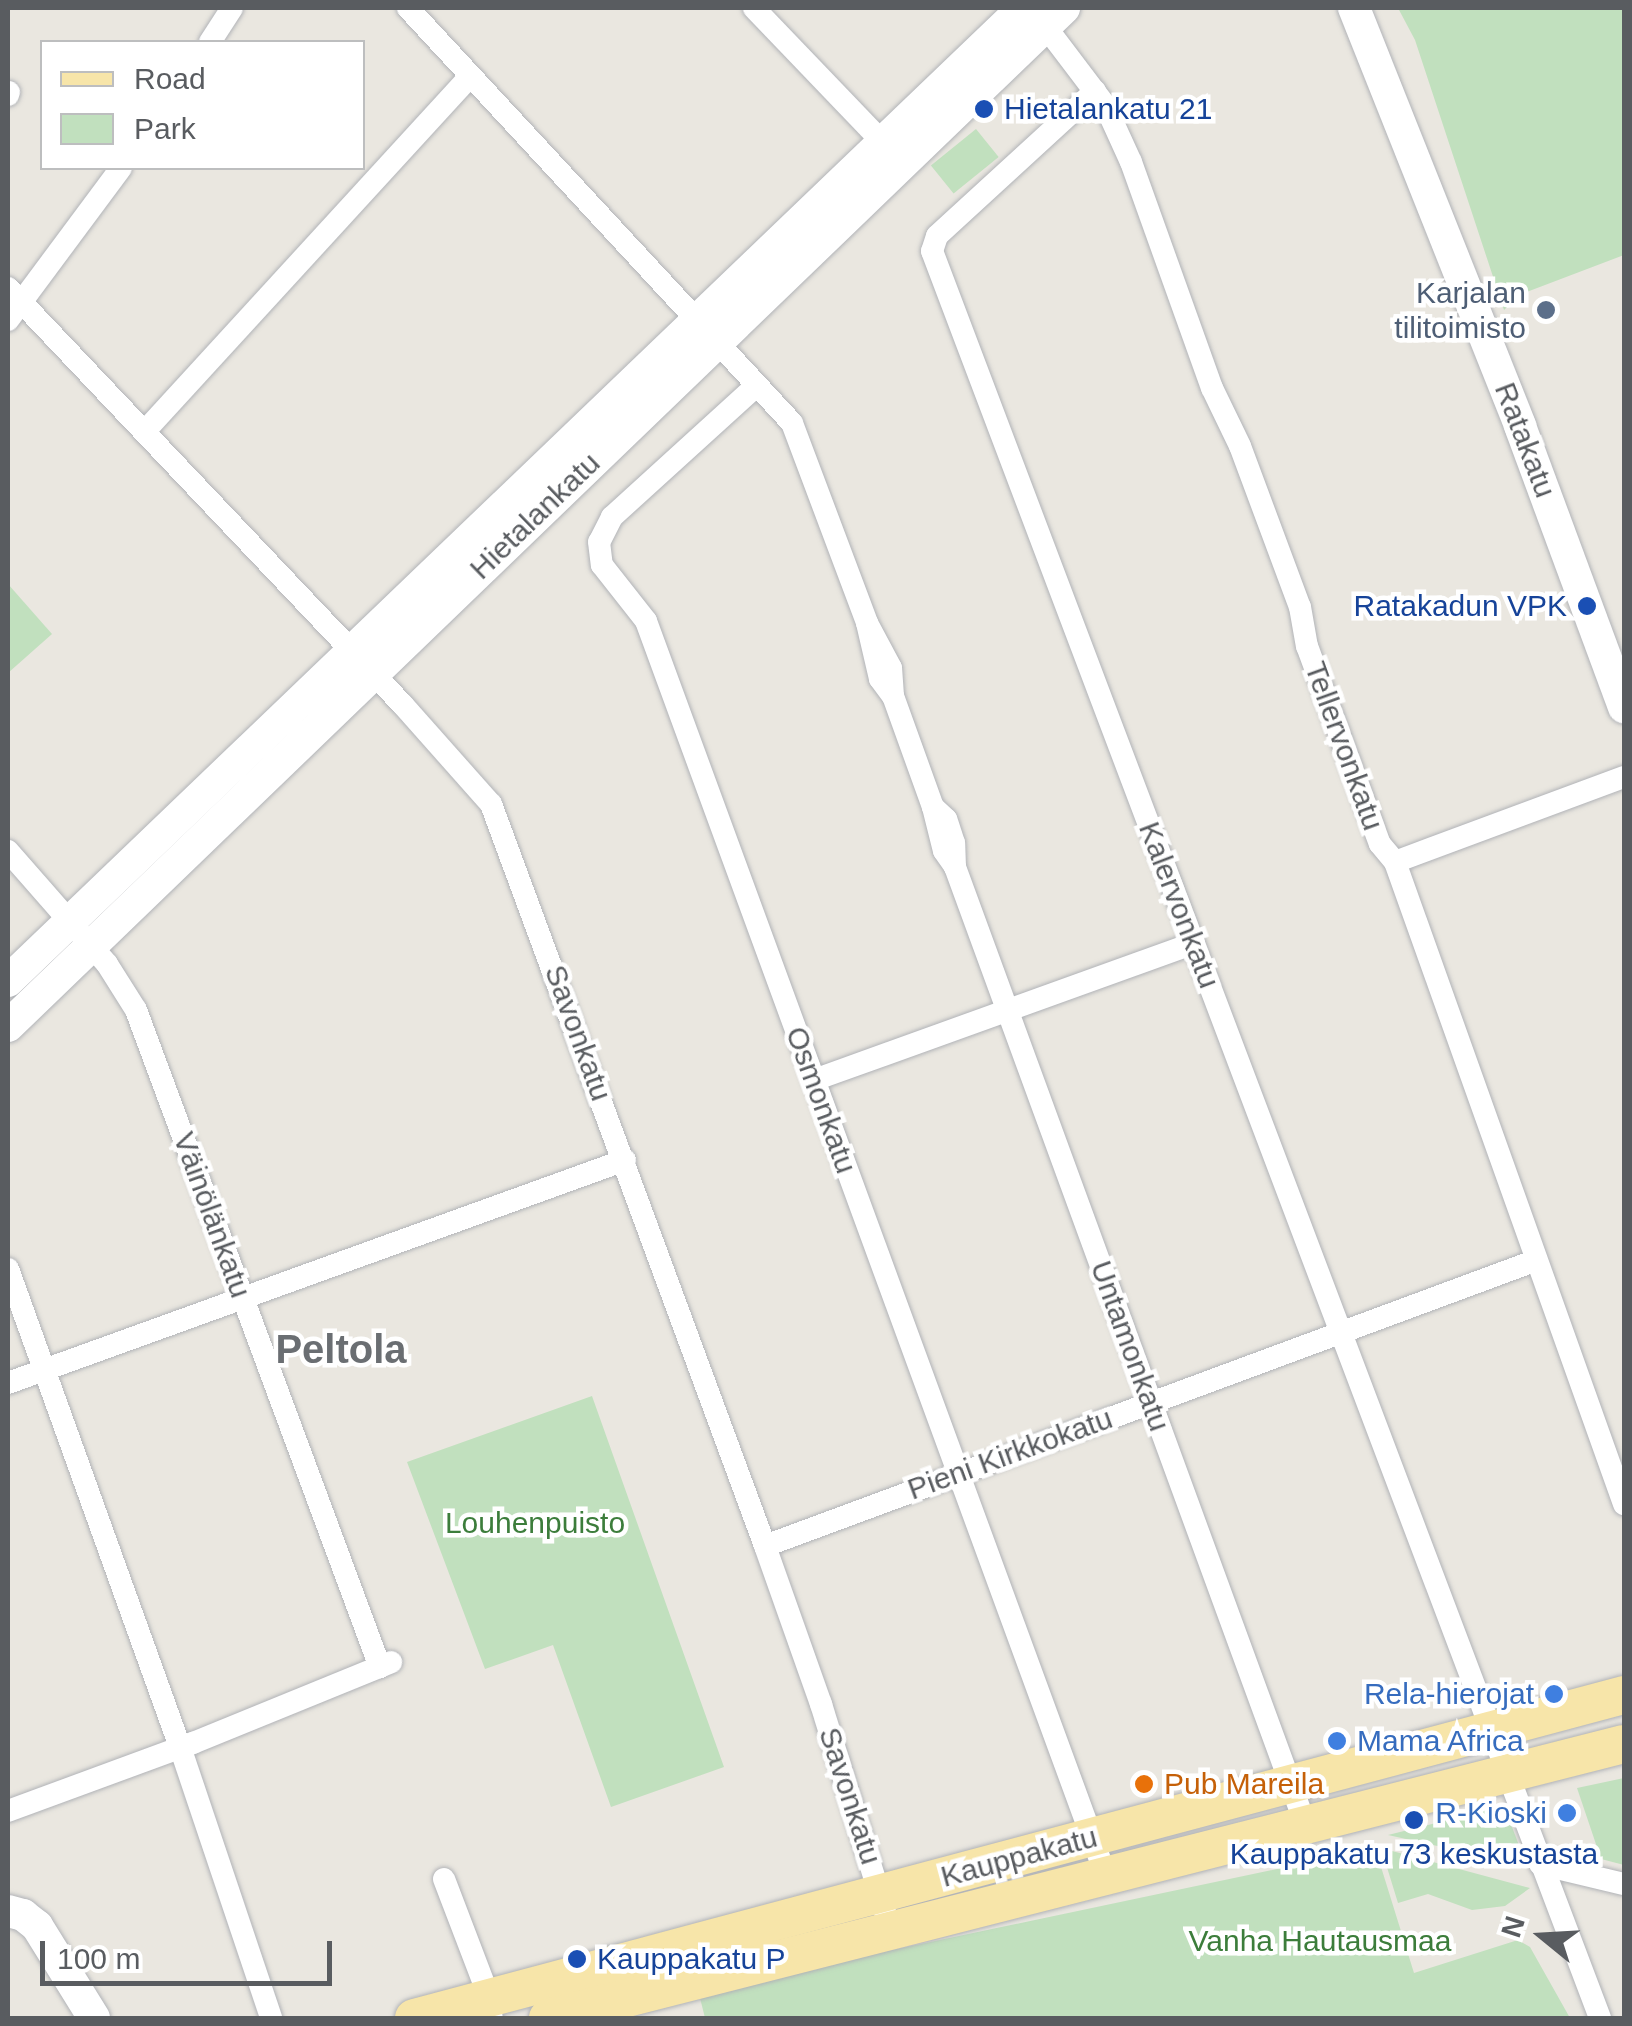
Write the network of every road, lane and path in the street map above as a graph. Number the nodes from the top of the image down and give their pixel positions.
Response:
1 (232, 8) edge
2 (408, 8) edge
3 (754, 8) edge
4 (1354, 8) edge
5 (1040, 12) edge
6 (211, 40) edge
7 (470, 76) junction
8 (1095, 92) junction
9 (892, 152) junction
10 (119, 170) edge
11 (13, 304) edge
12 (706, 330) junction
13 (756, 386) junction
14 (145, 431) junction
15 (361, 660) junction
16 (1624, 707) edge
17 (1624, 777) edge
18 (8, 851) edge
19 (1395, 862) junction
20 (70, 920) junction
21 (1194, 943) junction
22 (92, 946) junction
23 (8, 981) edge
24 (1008, 1010) junction
25 (8, 1026) edge
26 (814, 1080) junction
27 (625, 1160) junction
28 (1537, 1260) junction
29 (8, 1269) edge
30 (242, 1298) junction
31 (1341, 1332) junction
32 (43, 1370) junction
33 (8, 1383) edge
34 (1151, 1402) junction
35 (958, 1474) junction
36 (1624, 1504) edge
37 (765, 1546) junction
38 (1624, 1696) edge
39 (1492, 1731) junction
40 (1624, 1744) edge
41 (180, 1748) junction
42 (1508, 1774) junction
43 (1291, 1784) junction
44 (8, 1811) edge
45 (1306, 1826) junction
46 (1094, 1837) junction
47 (1540, 1864) junction
48 (1106, 1876) junction
49 (444, 1879) dead end
50 (1624, 1884) edge
51 (881, 1894) junction
52 (8, 1911) edge
53 (891, 1931) junction
54 (490, 2009) edge
55 (94, 2018) edge
56 (272, 2018) edge
57 (414, 2018) edge
58 (548, 2018) edge
59 (1600, 2018) edge

1 - 6 street
2 - 7 street, Untamonkatu
3 - 9 street
4 - 16 main road, Ratakatu
5 - 8 street, Tellervonkatu
5 - 9 main road, Hietalankatu
7 - 12 street, Untamonkatu
7 - 14 street
8 - 19 street, Tellervonkatu
8 - 21 street, Kalervonkatu
9 - 12 main road, Hietalankatu
10 - 11 street
11 - 14 street, Savonkatu
12 - 13 street, Untamonkatu
12 - 15 main road, Hietalankatu
13 - 24 street, Untamonkatu
13 - 26 street, Osmonkatu
14 - 15 street, Savonkatu
15 - 20 main road, Hietalankatu
15 - 22 main road, Hietalankatu
15 - 27 street, Savonkatu
17 - 19 street
18 - 20 street, Väinölänkatu
19 - 28 street, Tellervonkatu
20 - 22 street, Väinölänkatu
20 - 23 main road, Hietalankatu
21 - 24 street
21 - 31 street, Kalervonkatu
22 - 25 main road, Hietalankatu
22 - 30 street, Väinölänkatu
24 - 26 street
24 - 34 street, Untamonkatu
26 - 35 street, Osmonkatu
27 - 30 street
27 - 37 street, Savonkatu
28 - 31 street, Pieni Kirkkokatu
28 - 36 street, Tellervonkatu
29 - 32 street
30 - 32 street
30 - 41 street, Väinölänkatu
31 - 34 street, Pieni Kirkkokatu
31 - 39 street, Kalervonkatu
32 - 33 street
32 - 41 street
34 - 35 street, Pieni Kirkkokatu
34 - 43 street, Untamonkatu
35 - 37 street, Pieni Kirkkokatu
35 - 46 street, Osmonkatu
37 - 51 street, Savonkatu
38 - 39 main road, Kauppakatu
39 - 42 street, Kalervonkatu
39 - 43 main road, Kauppakatu
40 - 42 main road, Kauppakatu
41 - 44 street
41 - 56 street
42 - 45 main road, Kauppakatu
42 - 47 street, Kalervonkatu
43 - 45 street, Untamonkatu
43 - 46 main road, Kauppakatu
45 - 48 main road, Kauppakatu
46 - 48 street, Osmonkatu
46 - 51 main road, Kauppakatu
47 - 50 street
47 - 59 street, Kalervonkatu
48 - 53 main road, Kauppakatu
49 - 54 street
51 - 53 street, Savonkatu
51 - 54 main road, Kauppakatu
52 - 55 main road
53 - 58 main road, Kauppakatu
54 - 57 main road, Kauppakatu

